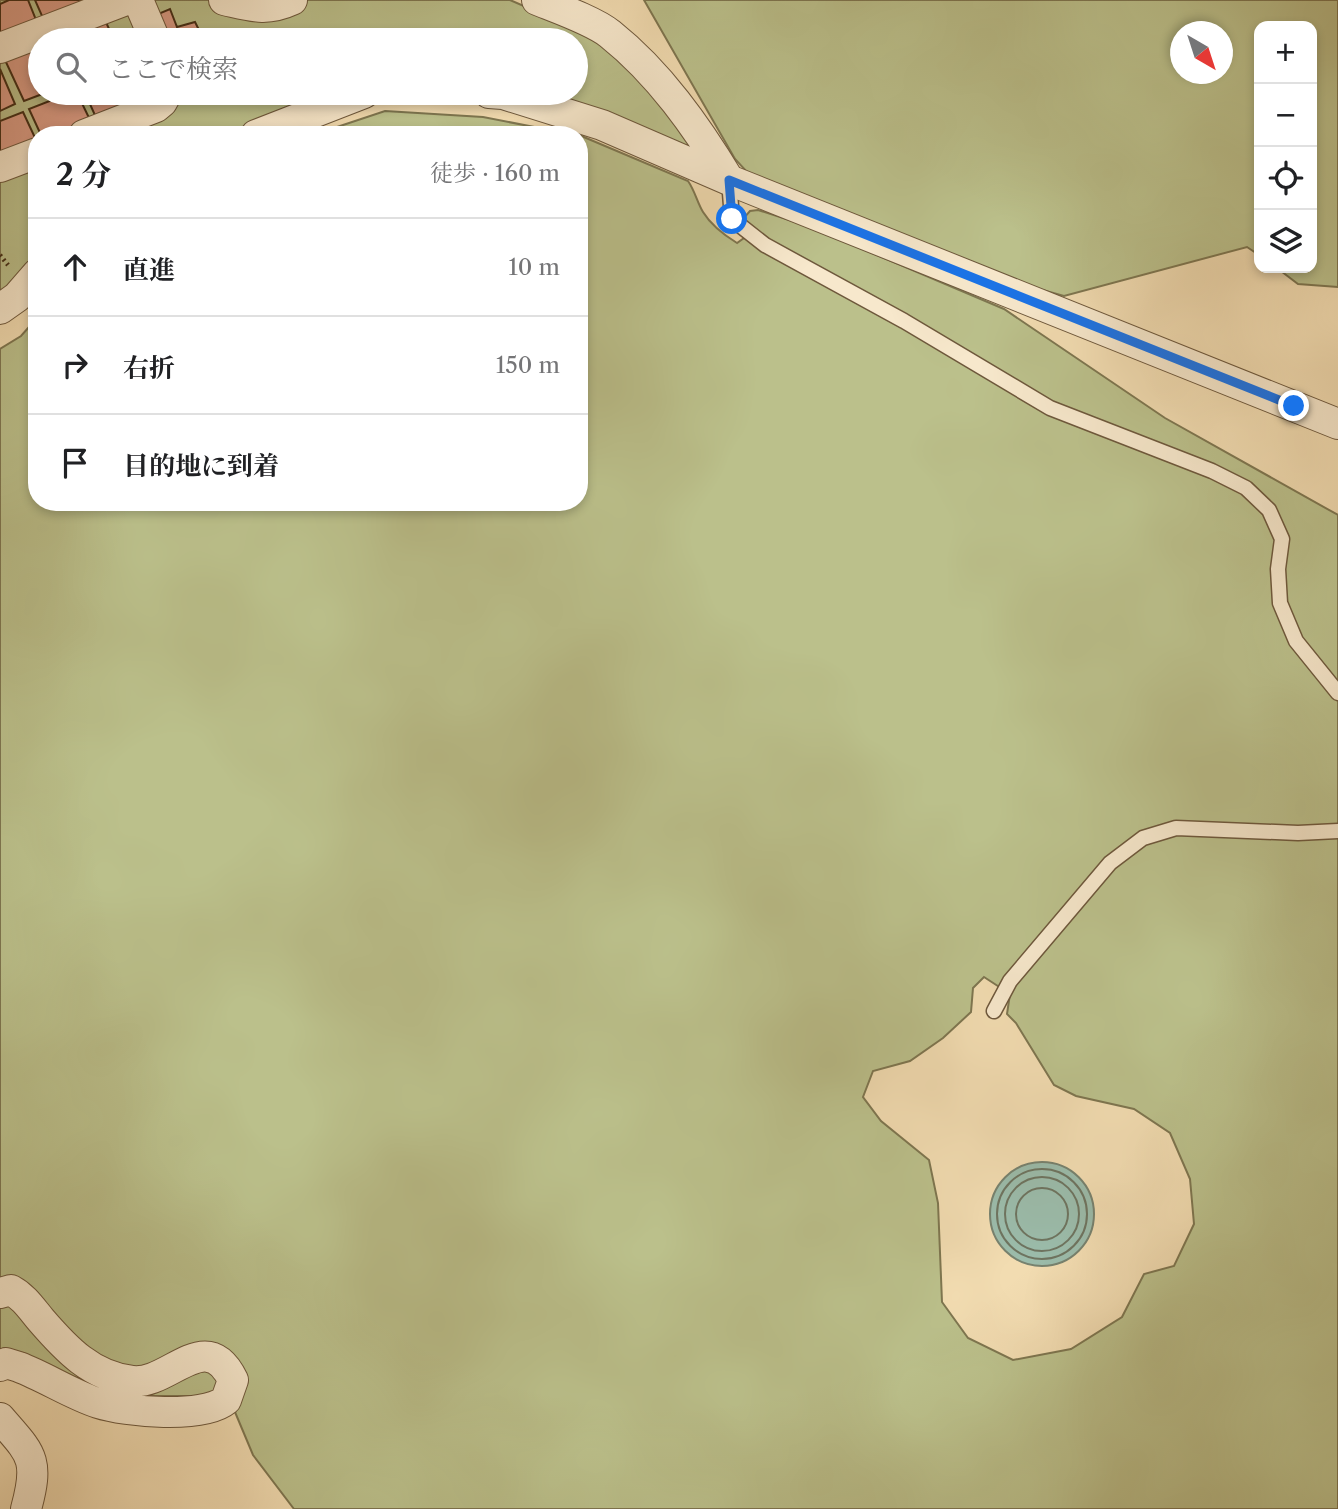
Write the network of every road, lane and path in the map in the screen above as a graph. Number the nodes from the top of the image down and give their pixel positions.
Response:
1 (125, 0) edge
2 (138, 0) edge
3 (225, 0) edge
4 (292, 0) edge
5 (537, 0) edge
6 (591, 0) edge
7 (52, 28) edge
8 (150, 28) edge
9 (608, 32) junction
10 (28, 37) edge
11 (0, 48) edge
12 (158, 105) edge
13 (333, 105) edge
14 (538, 105) edge
15 (107, 126) edge
16 (279, 126) edge
17 (28, 156) edge
18 (0, 167) edge
19 (729, 180) junction
20 (28, 285) edge
21 (0, 309) edge
22 (1338, 424) edge
23 (1338, 693) edge
24 (1338, 831) edge
25 (994, 1011) dead end
26 (0, 1293) edge
27 (0, 1366) edge
28 (0, 1418) edge
29 (26, 1509) edge

1 - 7 street
2 - 8 street
3 - 4 street
5 - 9 street
6 - 9 street
9 - 19 street
10 - 11 street
12 - 15 street
13 - 16 street
14 - 19 street
17 - 18 street
19 - 22 street
19 - 23 lane
20 - 21 street
24 - 25 lane
26 - 27 street
28 - 29 street

